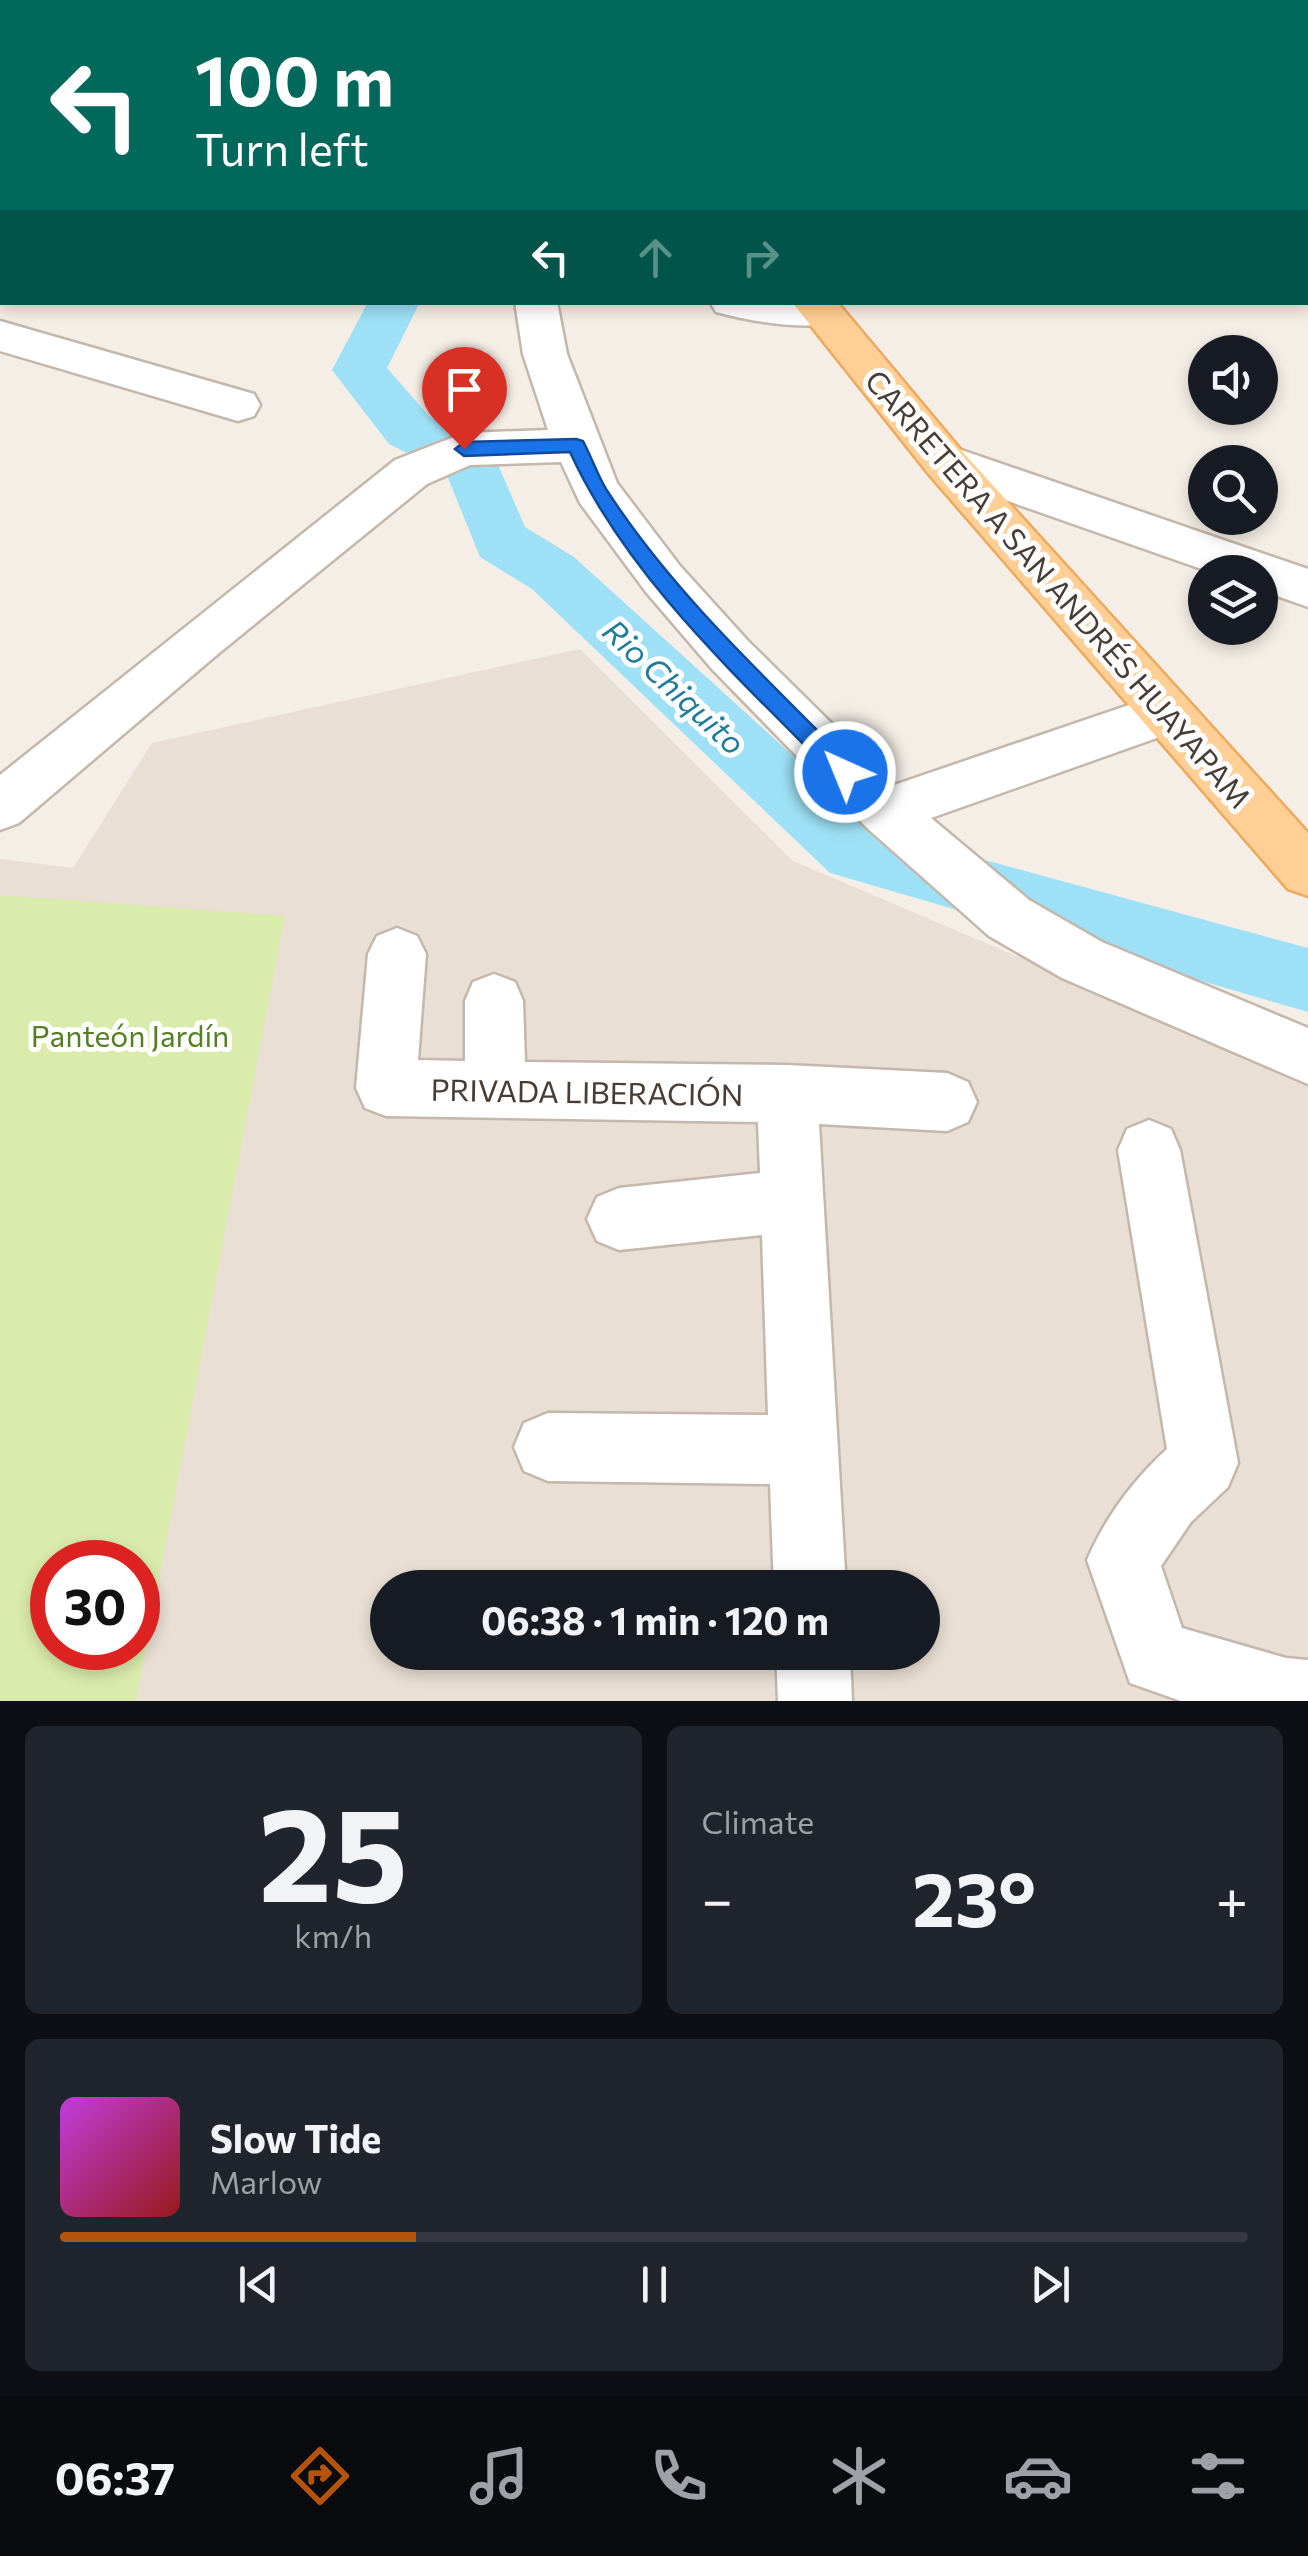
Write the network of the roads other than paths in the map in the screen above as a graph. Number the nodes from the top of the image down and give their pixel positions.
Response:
1 (537, 305) edge
2 (783, 305) edge
3 (817, 307) edge
4 (0, 336) edge
5 (238, 405) dead end
6 (576, 446) junction
7 (944, 460) junction
8 (1308, 588) edge
9 (1167, 713) junction
10 (0, 807) edge
11 (884, 811) junction
12 (1308, 872) edge
13 (397, 954) dead end
14 (494, 1000) dead end
15 (1308, 1056) edge
16 (495, 1090) junction
17 (787, 1094) junction
18 (947, 1102) dead end
19 (1149, 1150) dead end
20 (792, 1202) junction
21 (619, 1219) dead end
22 (548, 1447) dead end
23 (804, 1450) junction
24 (809, 1570) edge
25 (814, 1670) edge
26 (1308, 1697) edge
27 (815, 1701) edge

1 - 6 street
2 - 3 street
3 - 7 main road, CARRETERA A SAN ANDRÉS HUAYAPAM
4 - 5 street
6 - 10 street
6 - 11 street
7 - 8 street
7 - 9 main road, CARRETERA A SAN ANDRÉS HUAYAPAM
9 - 11 street
9 - 12 main road, CARRETERA A SAN ANDRÉS HUAYAPAM
11 - 15 street
13 - 16 street, PRIVADA LIBERACIÓN
14 - 16 street
16 - 17 street, PRIVADA LIBERACIÓN
17 - 18 street, PRIVADA LIBERACIÓN
17 - 20 street
19 - 26 street
20 - 21 street
20 - 23 street
22 - 23 street
23 - 24 street
25 - 27 street

